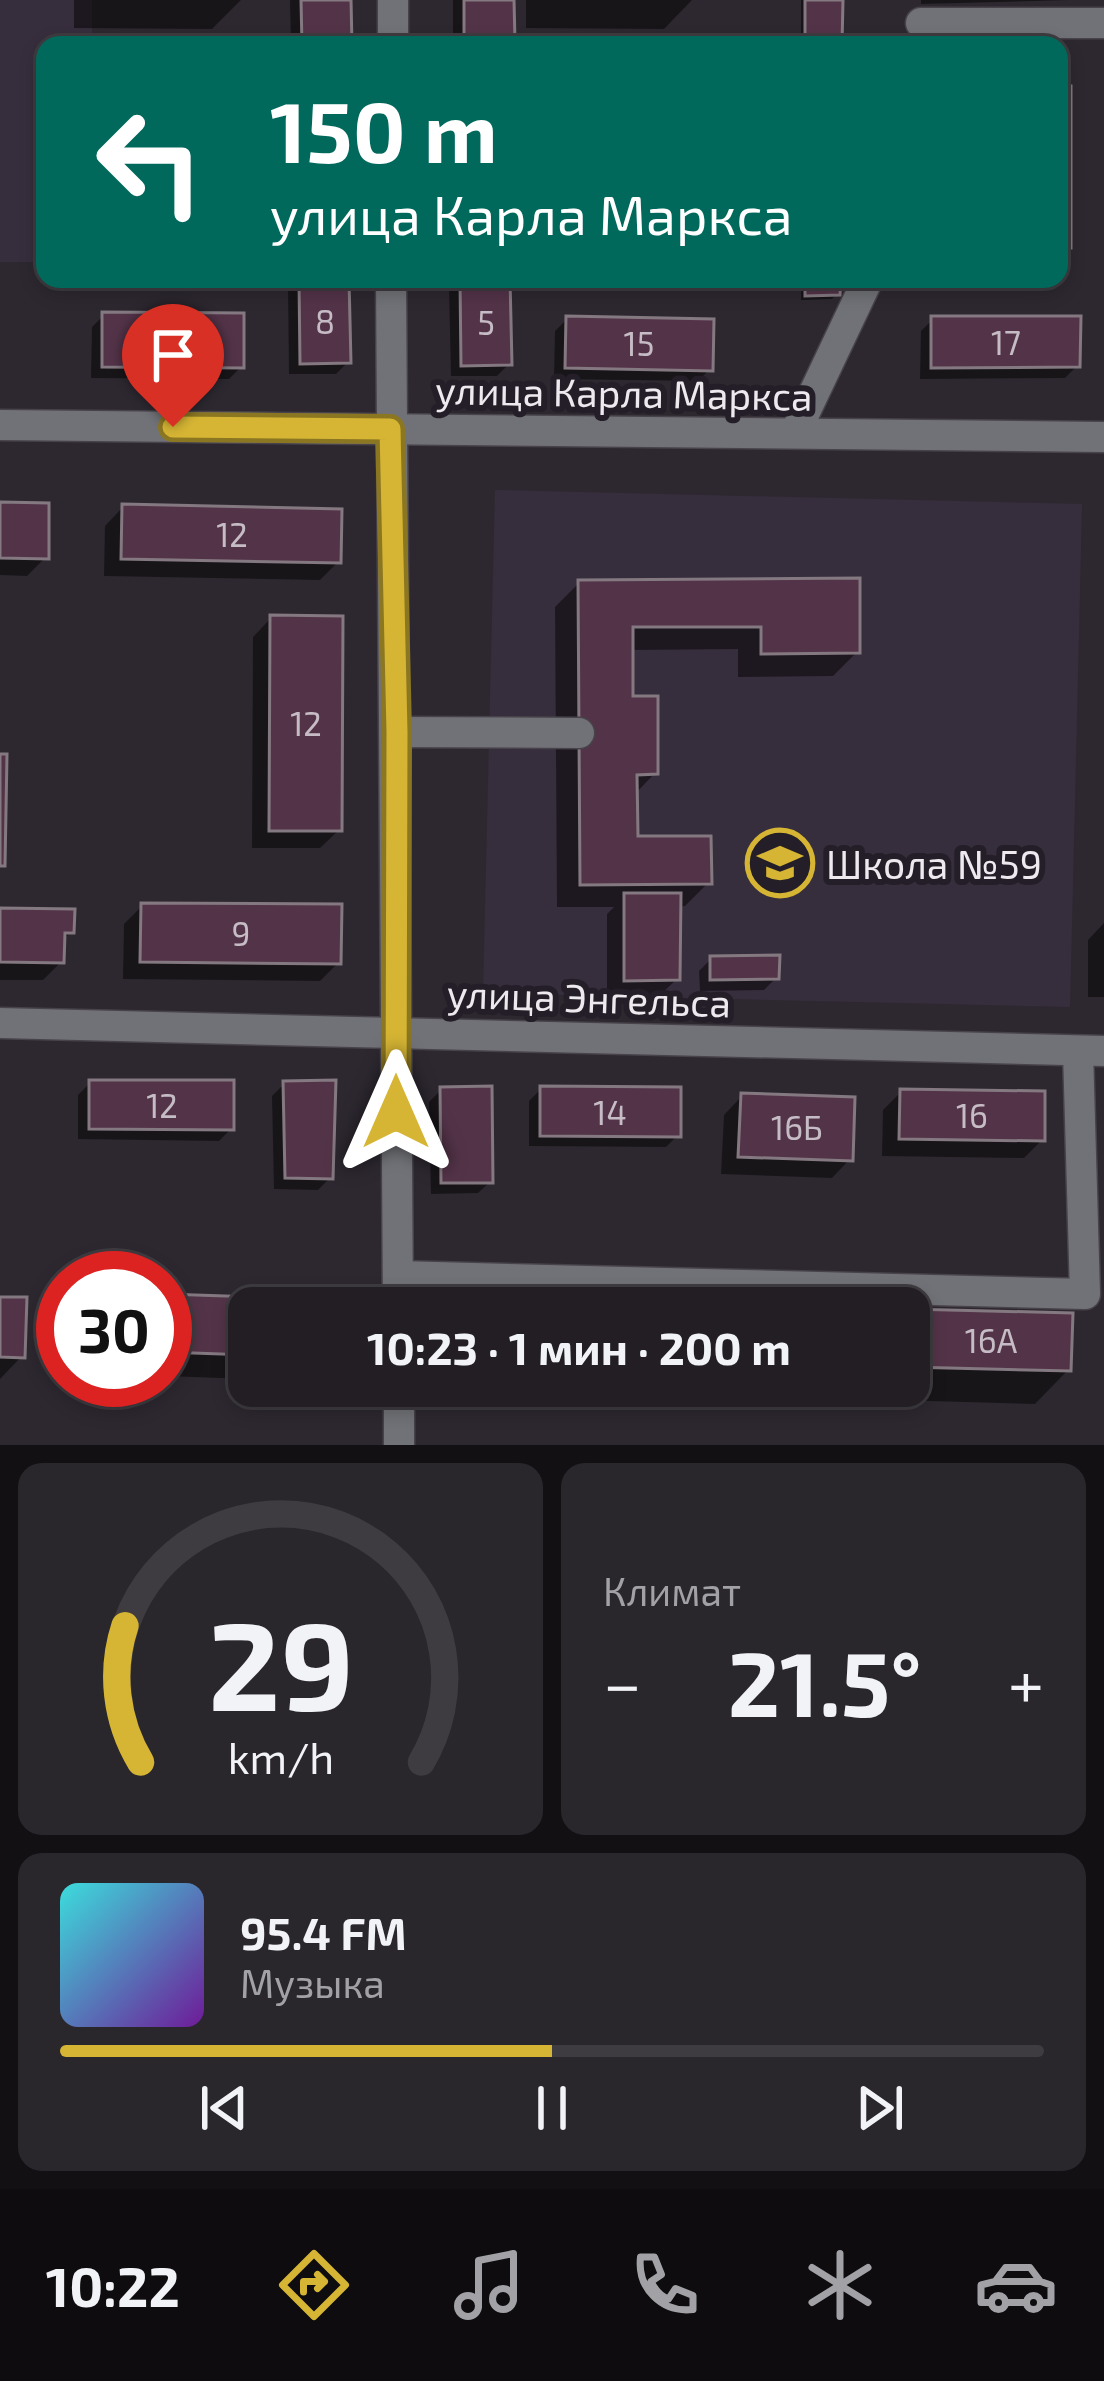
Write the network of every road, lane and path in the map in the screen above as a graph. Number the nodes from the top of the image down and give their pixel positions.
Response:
1 (393, 0) edge
2 (1104, 22) edge
3 (921, 23) edge
4 (393, 36) edge
5 (391, 288) edge
6 (864, 288) edge
7 (0, 425) edge
8 (390, 429) junction
9 (795, 433) junction
10 (1104, 437) edge
11 (397, 732) junction
12 (579, 734) dead end
13 (0, 1023) edge
14 (396, 1030) junction
15 (1091, 1051) edge
16 (398, 1276) junction
17 (398, 1287) edge
18 (399, 1407) edge
19 (399, 1445) edge

1 - 4 street
2 - 3 street
5 - 8 street
6 - 9 street
7 - 8 street, улица Карла Маркса
8 - 9 street, улица Карла Маркса
8 - 11 street
9 - 10 street, улица Карла Маркса
11 - 12 street
11 - 14 street
13 - 14 street, улица Энгельса
14 - 15 street, улица Энгельса
14 - 16 street
15 - 16 street
16 - 17 street
18 - 19 street

